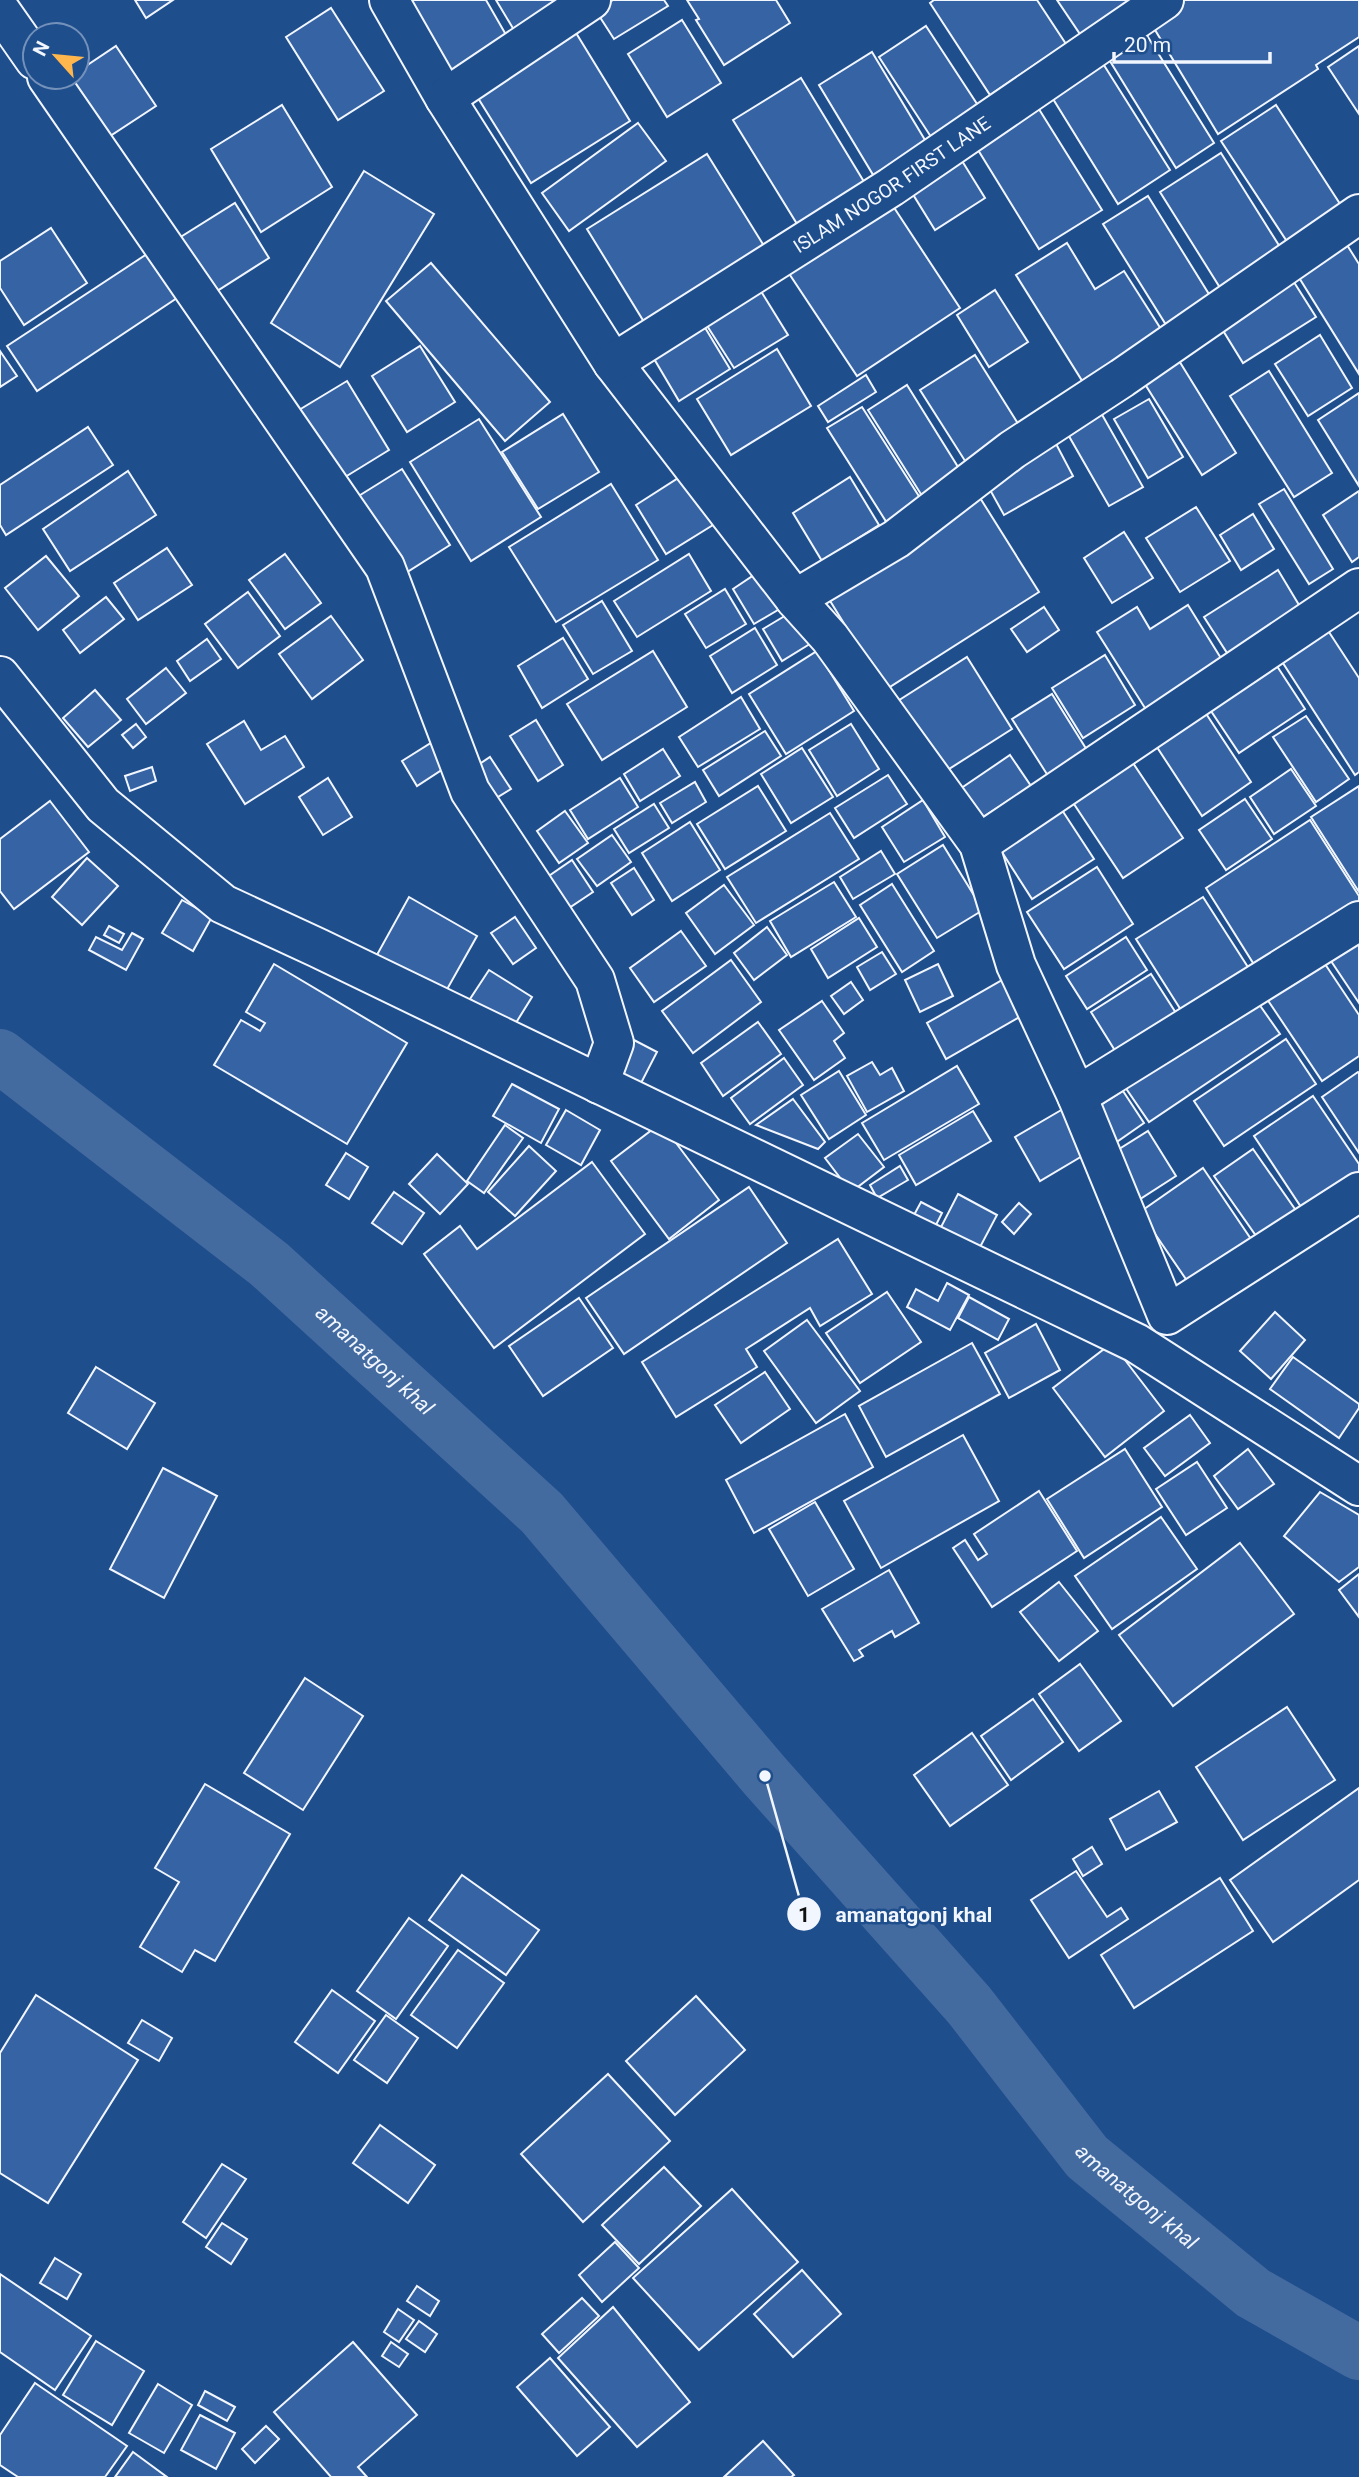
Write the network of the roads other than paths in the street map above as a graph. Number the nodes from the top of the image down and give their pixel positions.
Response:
1 (389, 0) edge
2 (591, 0) edge
3 (1164, 0) edge
4 (0, 10) edge
5 (21, 40) edge
6 (57, 91) edge
7 (445, 98) junction
8 (1359, 214) edge
9 (614, 363) junction
10 (1359, 588) edge
11 (795, 599) junction
12 (0, 676) edge
13 (979, 844) junction
14 (1359, 921) edge
15 (599, 1084) junction
16 (1077, 1096) junction
17 (1359, 1192) edge
18 (1167, 1315) junction
19 (1136, 1343) junction
20 (1359, 1486) edge

1 - 7 street
2 - 7 street
3 - 9 street, ISLAM NOGOR FIRST LANE
4 - 5 street
6 - 15 street
7 - 9 street
8 - 11 street
9 - 11 street
10 - 13 street
11 - 13 street
12 - 15 street
13 - 16 street
14 - 16 street
15 - 19 street
16 - 18 street
17 - 18 street
18 - 19 street
19 - 20 street

